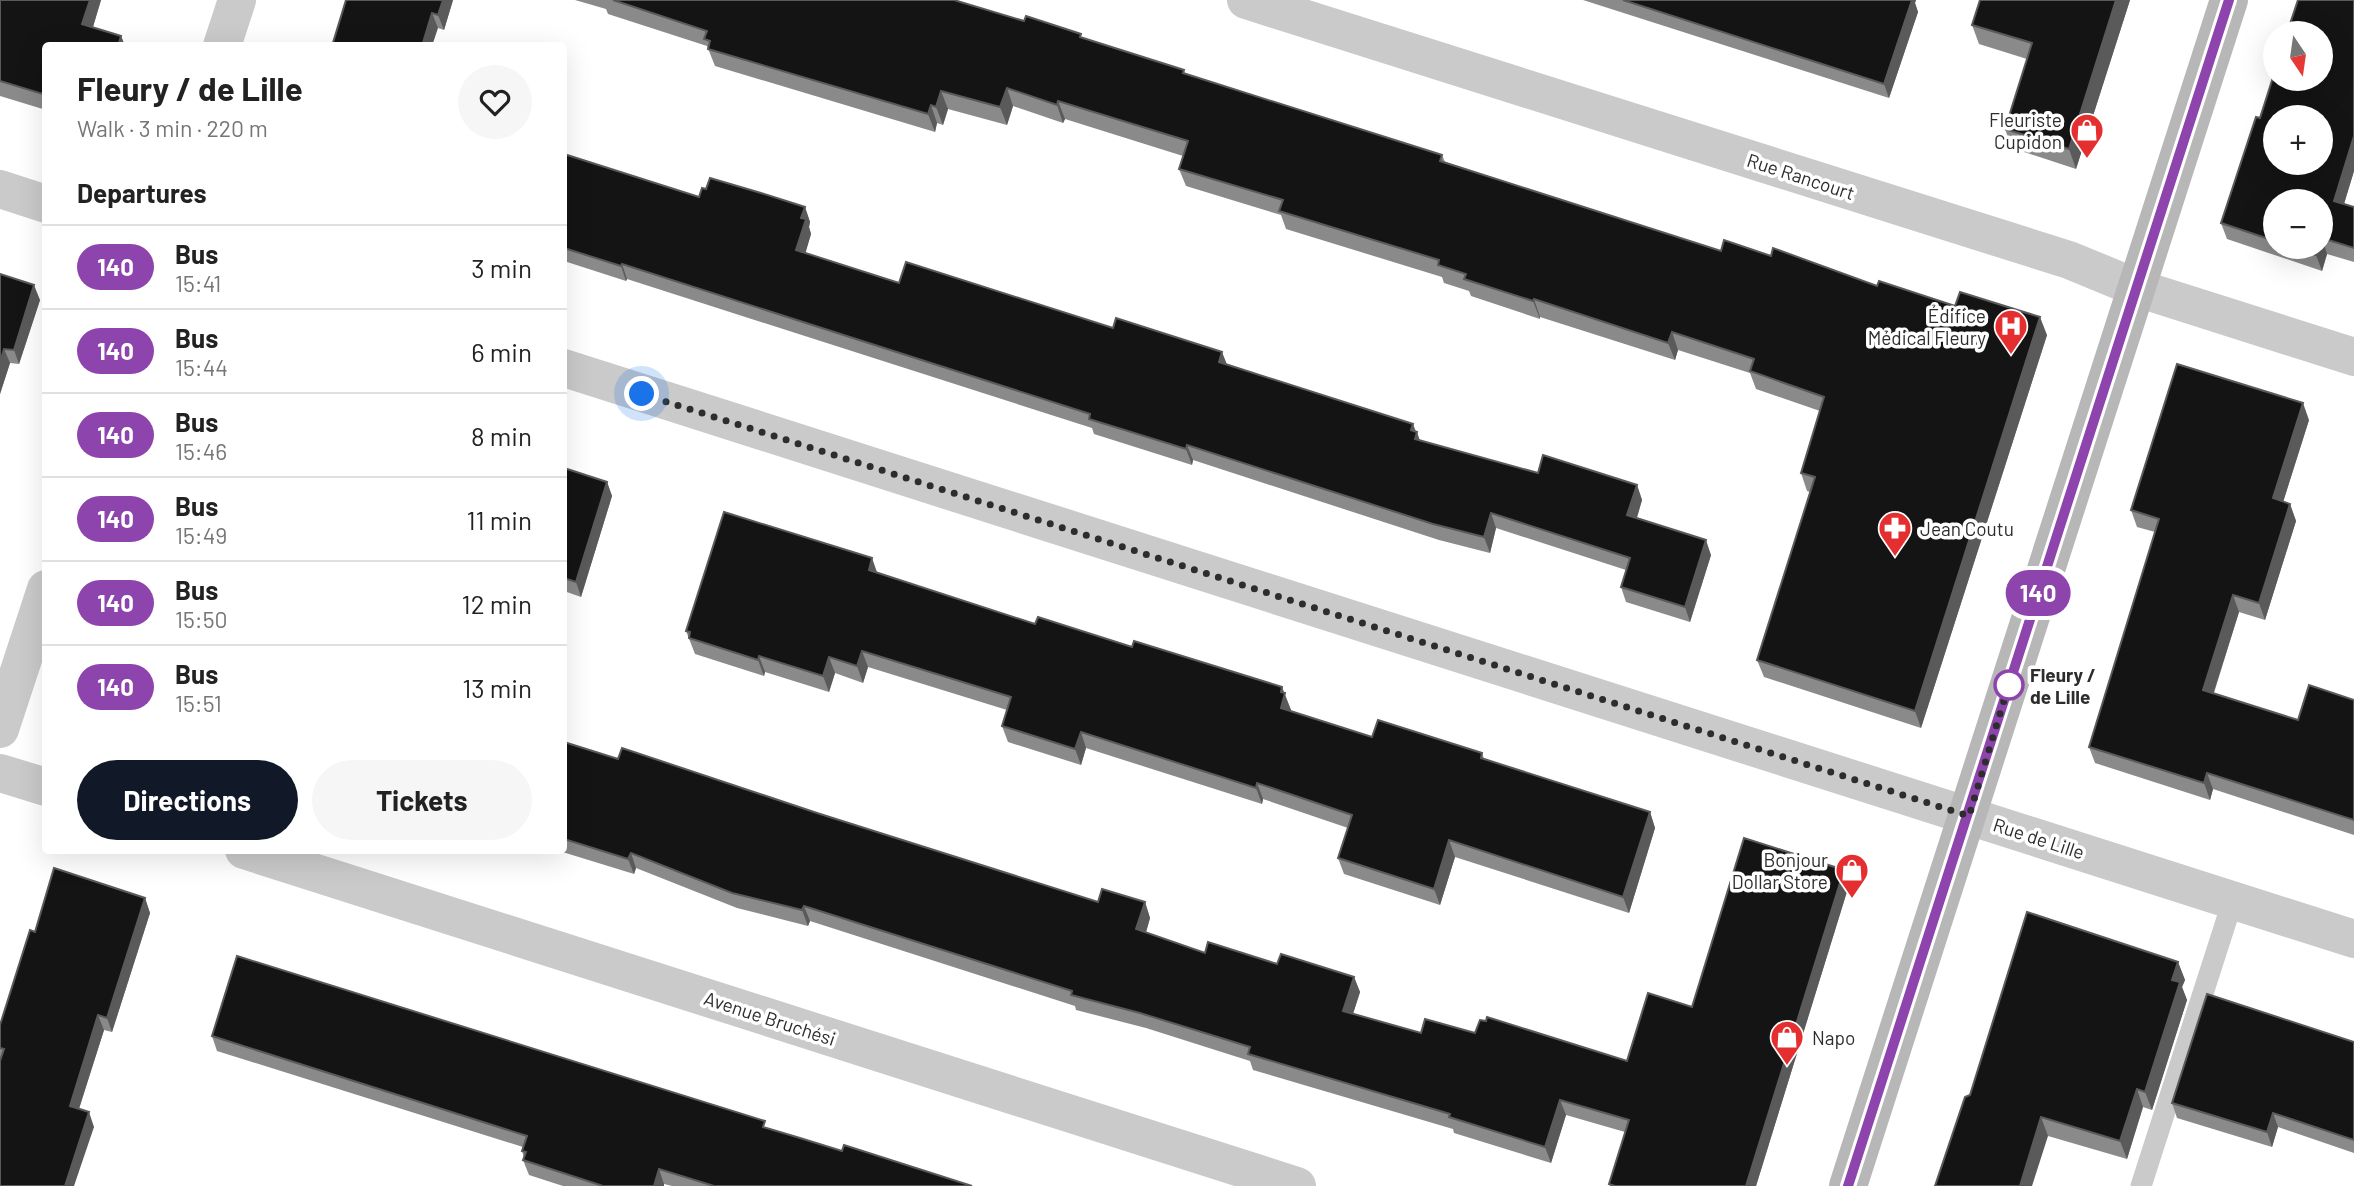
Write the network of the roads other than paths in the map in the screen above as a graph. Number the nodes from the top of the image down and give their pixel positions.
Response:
1 (237, 0) edge
2 (1246, 0) edge
3 (2229, 0) edge
4 (223, 42) edge
5 (0, 189) edge
6 (42, 203) edge
7 (2137, 288) junction
8 (2354, 357) edge
9 (567, 369) edge
10 (42, 601) edge
11 (0, 729) edge
12 (0, 773) edge
13 (42, 786) edge
14 (1969, 816) junction
15 (257, 854) edge
16 (2233, 900) junction
17 (2354, 939) edge
18 (1297, 1186) edge
19 (1848, 1186) edge
20 (2141, 1186) edge

1 - 4 street
2 - 7 street, Rue Rancourt
3 - 7 street
5 - 6 street
7 - 8 street, Rue Rancourt
7 - 14 street
9 - 14 street, Rue de Lille
10 - 11 street
12 - 13 street
14 - 16 street, Rue de Lille
14 - 19 street
15 - 18 street, Avenue Bruchési
16 - 17 street, Rue de Lille
16 - 20 lane

